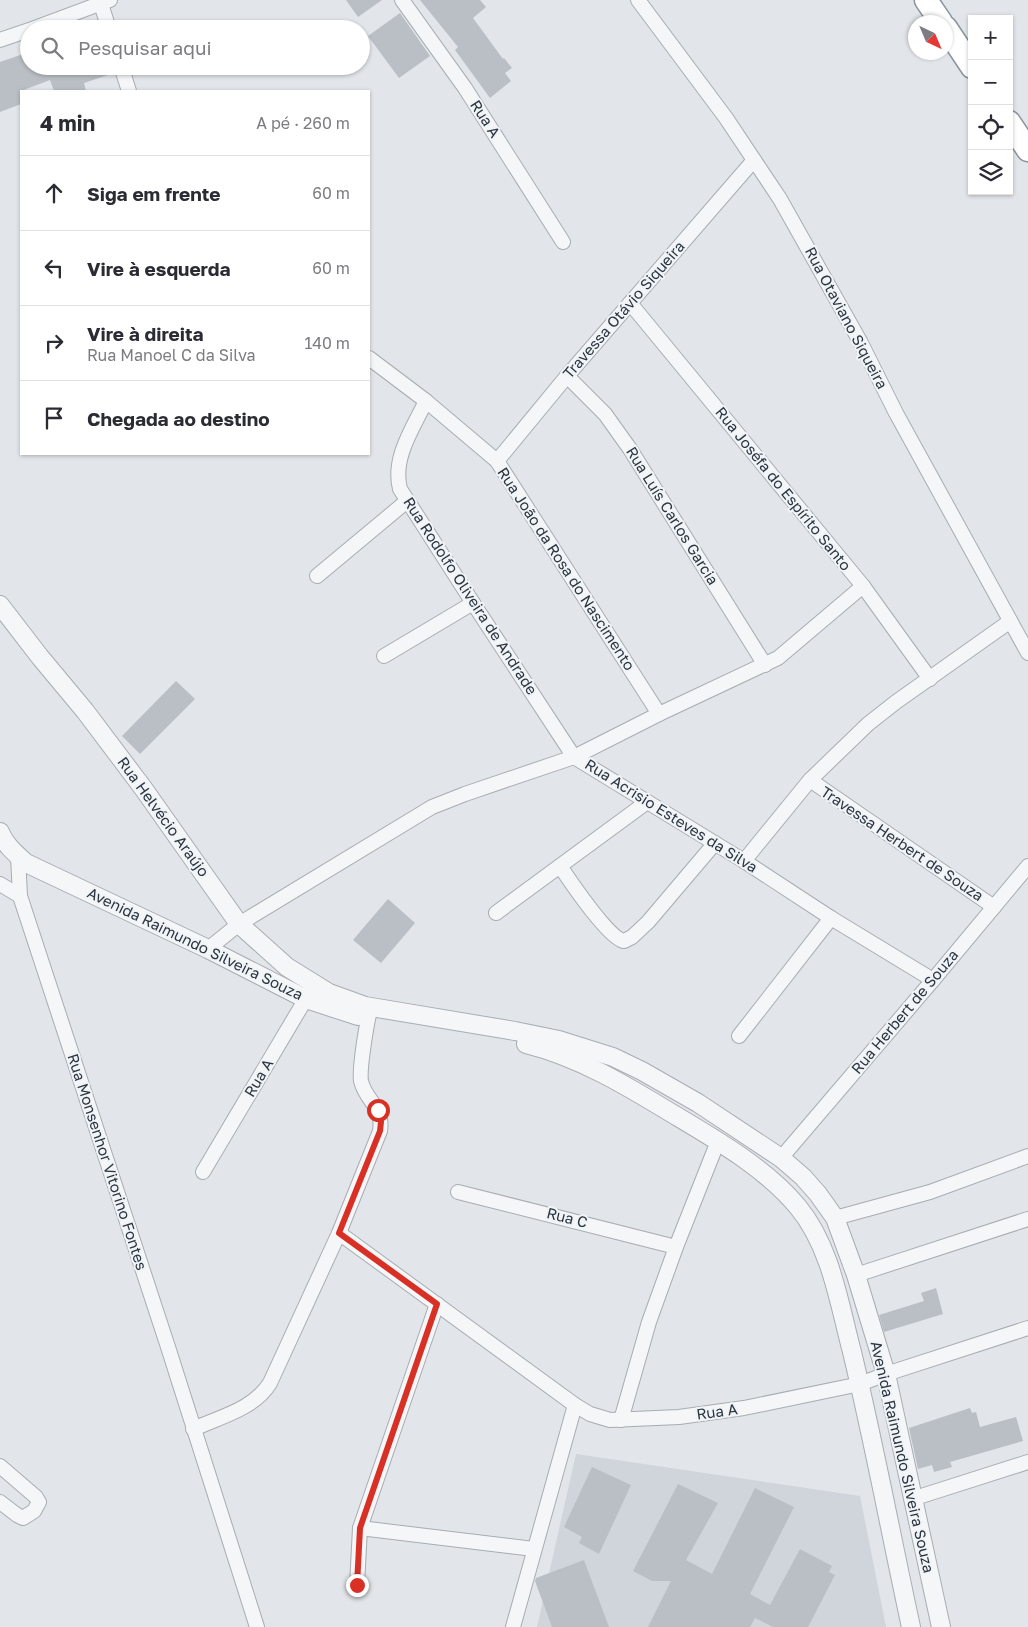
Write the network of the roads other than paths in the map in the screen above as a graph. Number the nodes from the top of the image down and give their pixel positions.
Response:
1 (402, 0) edge
2 (638, 0) edge
3 (926, 0) edge
4 (106, 2) edge
5 (937, 15) edge
6 (57, 20) edge
7 (108, 20) edge
8 (20, 33) edge
9 (953, 38) edge
10 (0, 40) edge
11 (968, 61) edge
12 (124, 75) edge
13 (129, 90) edge
14 (1013, 128) edge
15 (1028, 150) edge
16 (754, 160) junction
17 (563, 242) dead end
18 (630, 303) junction
19 (370, 359) edge
20 (567, 376) junction
21 (426, 401) junction
22 (497, 461) junction
23 (407, 501) junction
24 (317, 576) dead end
25 (863, 586) junction
26 (473, 603) junction
27 (0, 605) edge
28 (1009, 622) junction
29 (1028, 654) edge
30 (384, 656) dead end
31 (765, 665) junction
32 (930, 679) junction
33 (659, 714) junction
34 (574, 757) junction
35 (810, 780) junction
36 (647, 802) junction
37 (1, 837) edge
38 (715, 843) junction
39 (22, 860) junction
40 (744, 861) junction
41 (560, 866) junction
42 (1028, 866) edge
43 (0, 884) edge
44 (20, 896) junction
45 (994, 907) junction
46 (496, 913) dead end
47 (831, 918) junction
48 (239, 924) junction
49 (260, 944) junction
50 (208, 949) junction
51 (245, 967) junction
52 (933, 980) junction
53 (310, 991) junction
54 (350, 1002) joint
55 (369, 1013) junction
56 (739, 1036) dead end
57 (718, 1141) junction
58 (1028, 1156) edge
59 (781, 1158) junction
60 (203, 1172) dead end
61 (458, 1192) dead end
62 (835, 1218) junction
63 (1028, 1219) edge
64 (339, 1233) junction
65 (676, 1247) junction
66 (856, 1275) junction
67 (437, 1304) junction
68 (1028, 1328) edge
69 (886, 1374) junction
70 (860, 1384) junction
71 (575, 1405) junction
72 (620, 1420) junction
73 (193, 1429) junction
74 (1028, 1462) edge
75 (0, 1466) edge
76 (912, 1499) junction
77 (0, 1502) edge
78 (360, 1528) junction
79 (534, 1549) junction
80 (357, 1585) dead end
81 (257, 1627) edge
82 (513, 1627) edge
83 (911, 1627) edge
84 (941, 1627) edge

1 - 17 street, Rua A
2 - 16 street, Rua Otaviano Siqueira
3 - 5 highway
4 - 6 street
4 - 7 street
8 - 10 street
9 - 11 highway
12 - 13 street
14 - 15 highway
16 - 18 street, Travessa Otávio Siqueira
16 - 28 street, Rua Otaviano Siqueira
18 - 20 street, Travessa Otávio Siqueira
18 - 25 street, Rua Joséfa do Espírito Santo
19 - 21 street, Rua João da Rosa do Nascimento
20 - 22 street, Travessa Otávio Siqueira
20 - 31 street, Rua Luís Carlos Garcia
21 - 22 street, Rua João da Rosa do Nascimento
21 - 23 street, Rua Rodolfo Oliveira de Andrade
22 - 33 street, Rua João da Rosa do Nascimento
23 - 24 street
23 - 26 street, Rua Rodolfo Oliveira de Andrade
25 - 31 street
25 - 32 street, Rua Joséfa do Espírito Santo
26 - 30 street
26 - 34 street, Rua Rodolfo Oliveira de Andrade
27 - 48 street, Rua Helvécio Araújo
28 - 29 street, Rua Otaviano Siqueira
28 - 32 street
31 - 33 street
32 - 35 street
33 - 34 street
34 - 36 street, Rua Acrisio Esteves da Silva
34 - 48 street, Rua Acrisio Esteves da Silva
35 - 40 street
35 - 45 street, Travessa Herbert de Souza
36 - 38 street, Rua Acrisio Esteves da Silva
36 - 41 street
37 - 39 street
38 - 40 street, Rua Acrisio Esteves da Silva
38 - 41 street
39 - 44 street, Rua Monsenhor Vitorino Fontes
39 - 50 street, Avenida Raimundo Silveira Souza
40 - 47 street, Rua Acrisio Esteves da Silva
41 - 46 street
42 - 45 street, Rua Herbert de Souza
43 - 44 street
44 - 73 street, Rua Monsenhor Vitorino Fontes
45 - 52 street, Rua Herbert de Souza
47 - 52 street, Rua Acrisio Esteves da Silva
47 - 56 street
48 - 49 street, Rua Helvécio Araújo
48 - 50 street, Rua Acrisio Esteves da Silva
49 - 51 street
49 - 53 street, Rua Helvécio Araújo
50 - 51 street, Avenida Raimundo Silveira Souza
51 - 53 street, Avenida Raimundo Silveira Souza
52 - 59 street, Rua Herbert de Souza
53 - 54 street, Rua Helvécio Araújo
53 - 55 street, Avenida Raimundo Silveira Souza
53 - 60 street, Rua A
54 - 55 street, Avenida Raimundo Silveira Souza
55 - 57 street, Avenida Raimundo Silveira Souza
55 - 59 street, Avenida Raimundo Silveira Souza
55 - 64 street
57 - 65 street
57 - 70 street, Avenida Raimundo Silveira Souza
58 - 62 street
59 - 62 street, Avenida Raimundo Silveira Souza
61 - 65 street, Rua C
62 - 66 street, Avenida Raimundo Silveira Souza
63 - 66 street
64 - 67 street, Rua A
64 - 73 street
65 - 72 street
66 - 69 street, Avenida Raimundo Silveira Souza
67 - 71 street, Rua A
67 - 78 street
68 - 69 street, Rua A
69 - 70 street, Rua A
69 - 76 street, Avenida Raimundo Silveira Souza
70 - 72 street, Rua A
70 - 83 street, Avenida Raimundo Silveira Souza
71 - 72 street, Rua A
71 - 79 street
73 - 81 street, Rua Monsenhor Vitorino Fontes
74 - 76 street
75 - 77 street
76 - 84 street, Avenida Raimundo Silveira Souza
78 - 79 street
78 - 80 street
79 - 82 street

